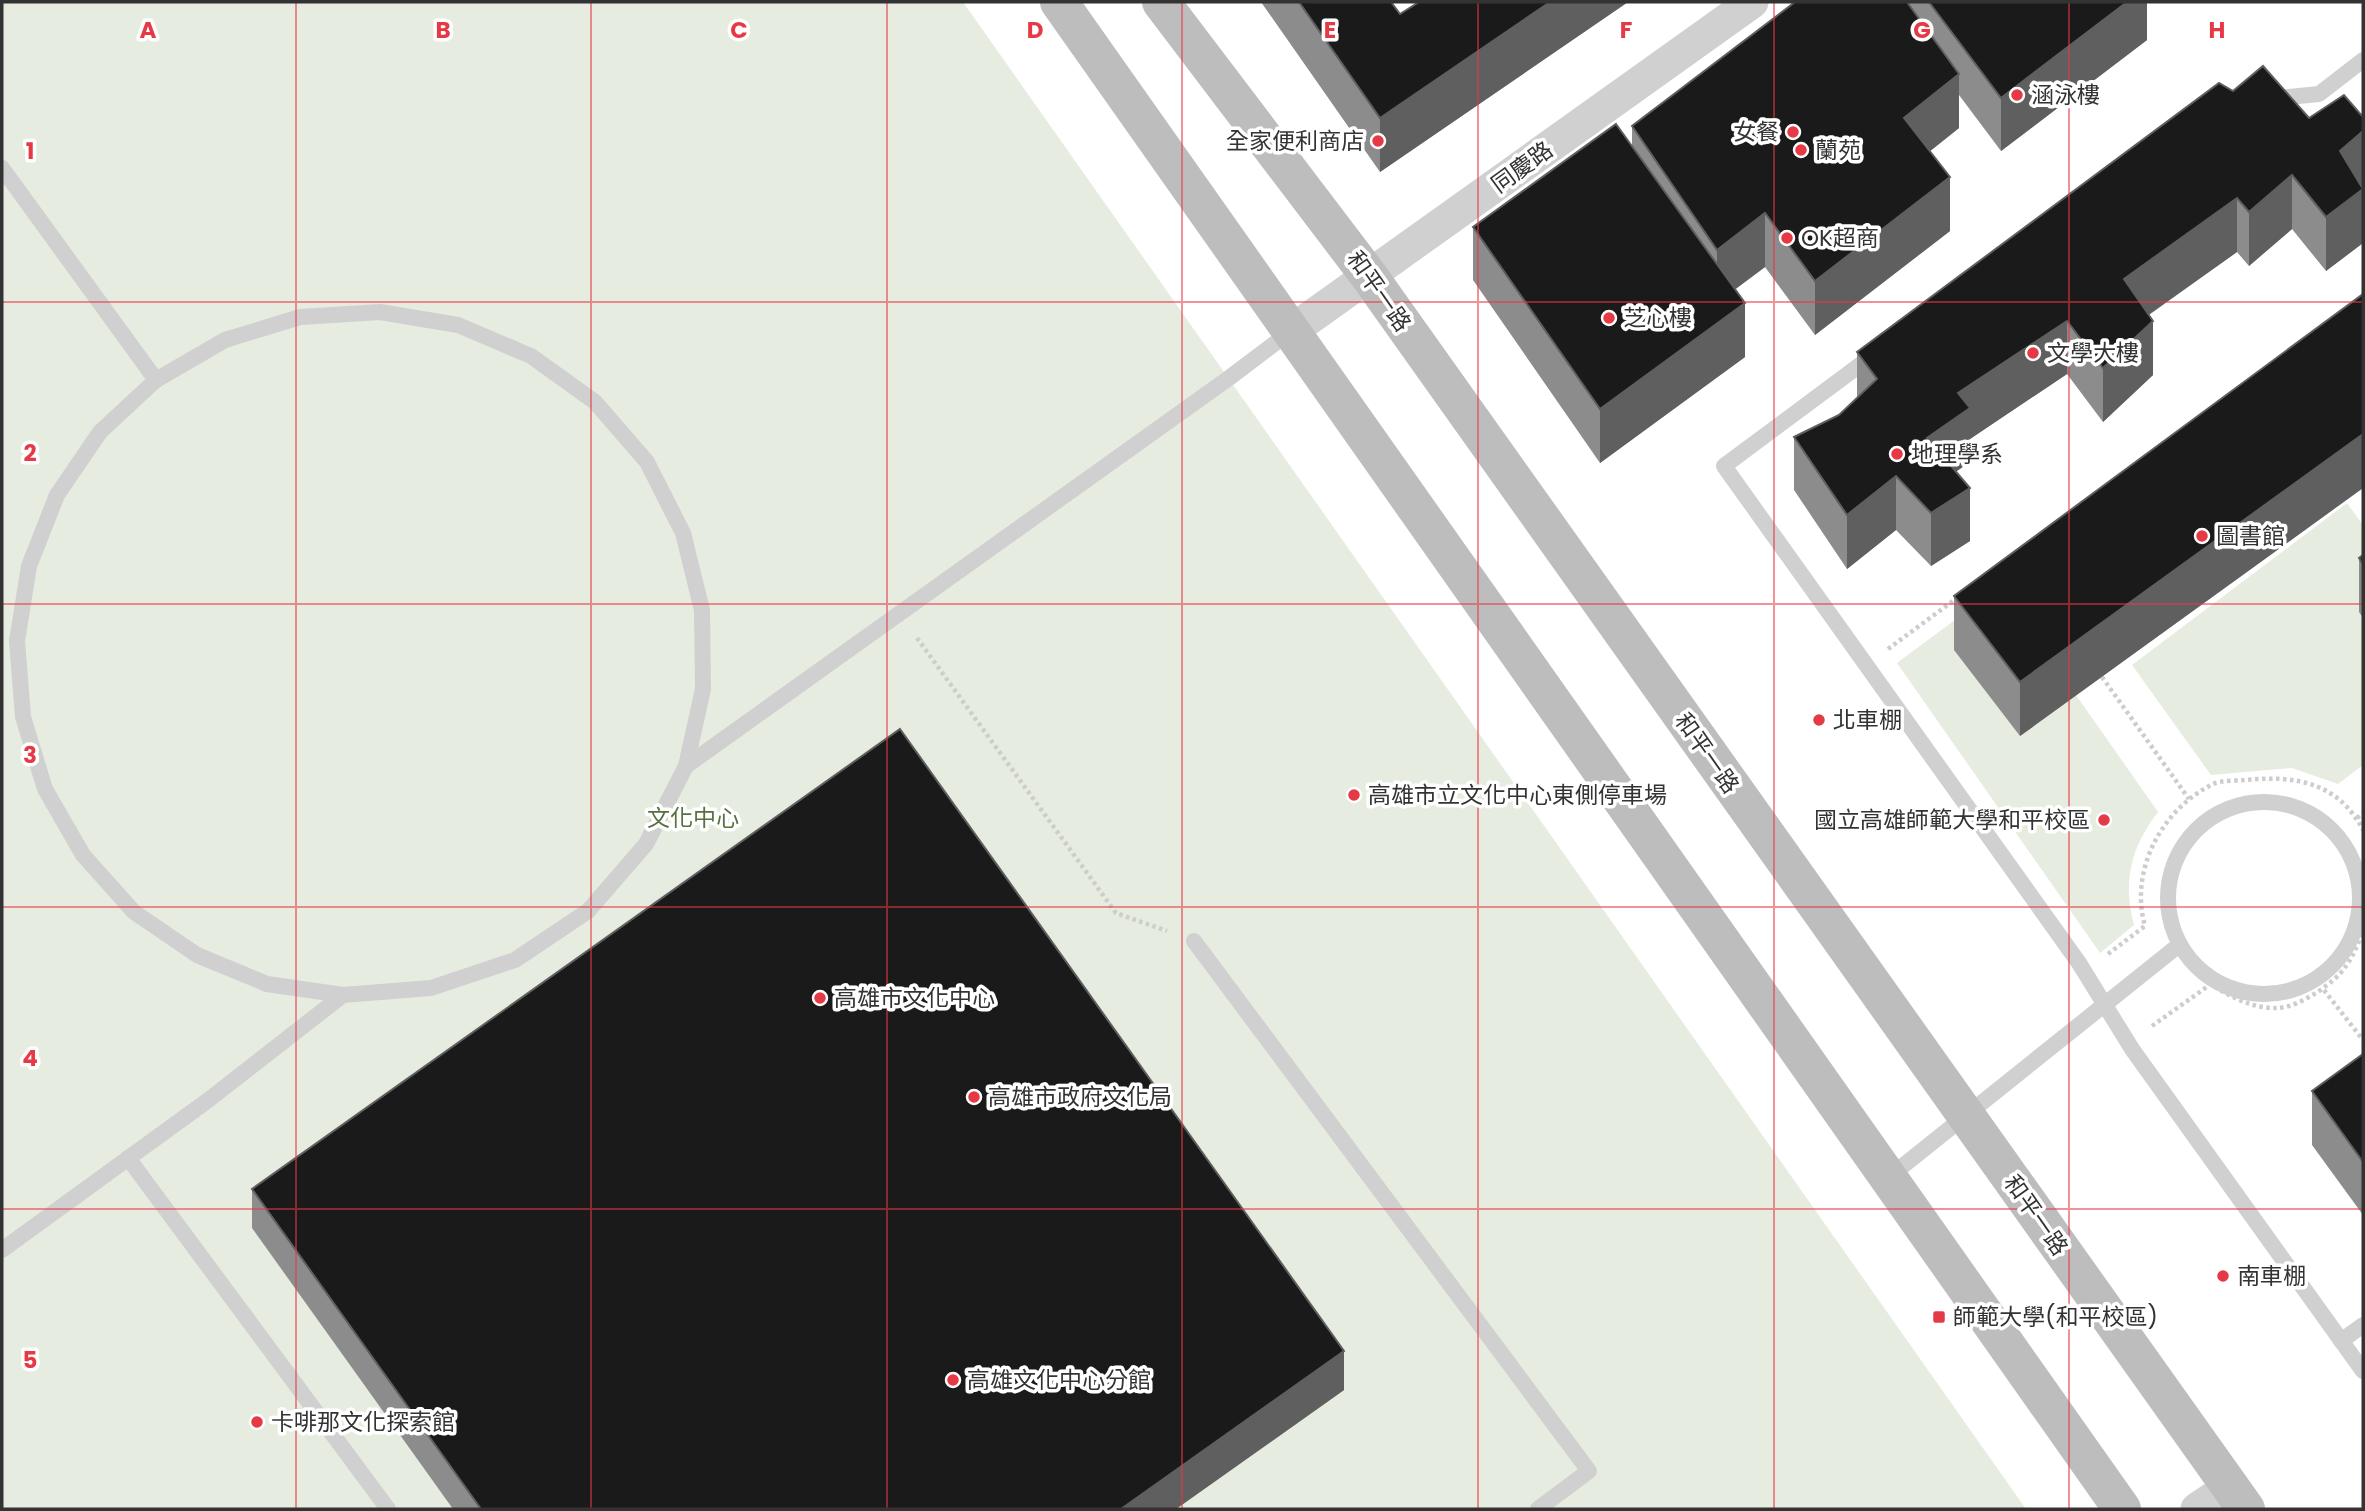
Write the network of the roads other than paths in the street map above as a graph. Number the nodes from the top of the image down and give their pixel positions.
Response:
1 (1059, 2) edge
2 (1161, 2) edge
3 (1752, 2) edge
4 (2363, 60) edge
5 (2250, 101) edge
6 (2, 168) edge
7 (1369, 276) junction
8 (1290, 332) junction
9 (1889, 343) edge
10 (156, 380) junction
11 (686, 766) junction
12 (1194, 941) road end
13 (2179, 945) junction
14 (343, 995) junction
15 (2105, 1004) junction
16 (1965, 1115) junction
17 (128, 1158) junction
18 (1888, 1178) junction
19 (2, 1250) edge
20 (2363, 1325) edge
21 (2341, 1341) junction
22 (2363, 1371) edge
23 (2238, 1498) edge
24 (388, 1509) edge
25 (1538, 1509) edge
26 (2122, 1509) edge
27 (2197, 1509) edge

1 - 8 street
2 - 7 street, 和平一路
3 - 7 street, 同慶路
4 - 5 lane
6 - 10 lane
7 - 8 street, 同慶路
7 - 16 street, 和平一路
8 - 11 lane
8 - 18 street
9 - 15 lane
10 - 11 lane
10 - 14 lane
11 - 14 lane
12 - 25 lane
13 - 13 lane
13 - 15 lane
14 - 17 lane
15 - 16 lane
15 - 21 lane
16 - 18 lane
16 - 23 street, 和平一路
17 - 19 lane
17 - 24 lane
18 - 26 street
20 - 21 lane
21 - 22 lane
23 - 27 street

